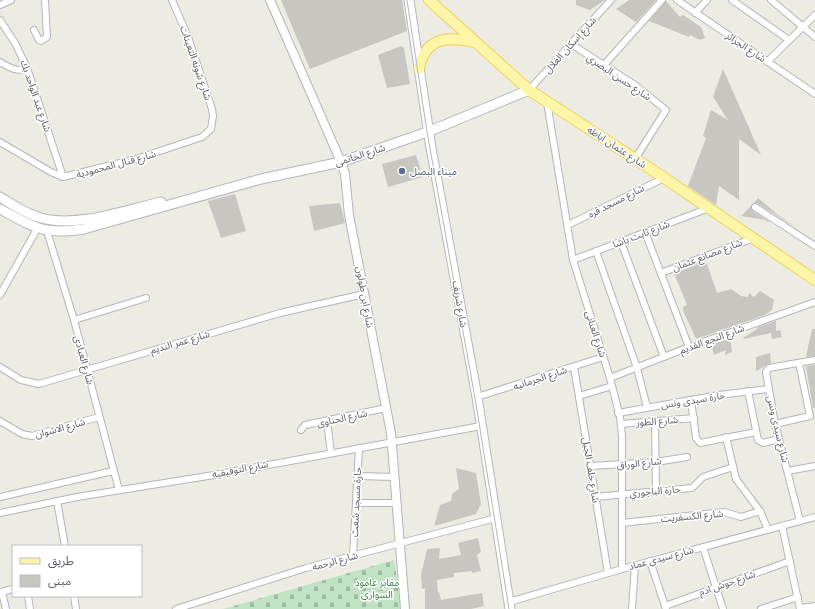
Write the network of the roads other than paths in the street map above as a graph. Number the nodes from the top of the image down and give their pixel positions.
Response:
1 (11, 0) edge
2 (45, 0) edge
3 (172, 0) edge
4 (270, 0) edge
5 (409, 0) edge
6 (429, 0) edge
7 (611, 0) edge
8 (662, 0) edge
9 (677, 0) edge
10 (707, 0) edge
11 (732, 0) edge
12 (770, 0) edge
13 (0, 5) edge
14 (695, 13) junction
15 (815, 14) edge
16 (0, 20) edge
17 (802, 28) junction
18 (34, 30) dead end
19 (815, 37) edge
20 (789, 40) junction
21 (474, 42) junction
22 (571, 44) junction
23 (0, 62) edge
24 (767, 62) junction
25 (603, 66) junction
26 (27, 68) junction
27 (419, 68) junction
28 (529, 90) junction
29 (815, 94) edge
30 (547, 102) junction
31 (211, 129) joint
32 (429, 132) junction
33 (0, 142) edge
34 (635, 158) junction
35 (341, 162) junction
36 (63, 177) junction
37 (664, 178) junction
38 (0, 197) edge
39 (184, 200) junction
40 (755, 207) dead end
41 (709, 208) junction
42 (0, 209) edge
43 (568, 225) junction
44 (37, 229) junction
45 (47, 231) junction
46 (645, 232) junction
47 (754, 238) junction
48 (621, 242) junction
49 (815, 246) edge
50 (596, 251) junction
51 (573, 260) junction
52 (661, 273) junction
53 (815, 280) edge
54 (364, 294) junction
55 (0, 295) edge
56 (146, 298) dead end
57 (815, 302) edge
58 (74, 320) junction
59 (689, 347) junction
60 (603, 357) junction
61 (664, 357) junction
62 (815, 360) edge
63 (799, 363) junction
64 (0, 367) edge
65 (574, 367) junction
66 (637, 368) junction
67 (87, 370) junction
68 (610, 378) junction
69 (612, 386) junction
70 (768, 389) junction
71 (748, 391) junction
72 (579, 396) junction
73 (477, 397) junction
74 (692, 400) junction
75 (386, 408) junction
76 (648, 408) junction
77 (618, 413) junction
78 (100, 417) junction
79 (694, 418) junction
80 (0, 421) edge
81 (327, 421) junction
82 (655, 421) junction
83 (621, 424) junction
84 (775, 424) junction
85 (481, 426) junction
86 (301, 430) dead end
87 (756, 432) junction
88 (726, 437) junction
89 (779, 439) junction
90 (392, 443) junction
91 (359, 448) junction
92 (331, 453) junction
93 (687, 456) dead end
94 (656, 462) junction
95 (621, 465) junction
96 (590, 466) junction
97 (815, 466) edge
98 (733, 467) junction
99 (114, 470) junction
100 (788, 471) junction
101 (358, 476) junction
102 (395, 477) junction
103 (119, 490) junction
104 (656, 492) junction
105 (621, 494) junction
106 (0, 497) edge
107 (596, 497) junction
108 (57, 501) junction
109 (356, 502) junction
110 (397, 503) junction
111 (760, 511) junction
112 (0, 514) edge
113 (815, 517) edge
114 (496, 518) junction
115 (800, 521) junction
116 (622, 523) junction
117 (782, 526) junction
118 (768, 530) junction
119 (399, 544) junction
120 (65, 545) edge
121 (704, 547) junction
122 (353, 556) junction
123 (650, 561) junction
124 (790, 561) junction
125 (635, 565) junction
126 (622, 568) junction
127 (608, 573) junction
128 (716, 586) junction
129 (12, 589) edge
130 (1, 592) edge
131 (28, 597) edge
132 (74, 597) edge
133 (798, 597) junction
134 (509, 606) edge
135 (815, 606) edge
136 (665, 607) edge
137 (800, 608) edge
138 (6, 609) edge
139 (30, 609) edge
140 (76, 609) edge
141 (176, 609) edge
142 (405, 609) edge
143 (630, 609) edge
144 (723, 609) edge
145 (761, 609) edge

1 - 13 street
2 - 18 street
3 - 31 street, شارع شونه التعينات
4 - 35 street, شارع ابن طولون
5 - 27 main road, شارع شريف
6 - 21 main road, شارع عثمان اباظه
7 - 22 street, شارع إسكان الغلال
8 - 25 street
9 - 14 street, شارع الجزائر
10 - 14 street
11 - 20 street
12 - 17 street
14 - 24 street, شارع الجزائر
15 - 17 street
16 - 26 street, شارع عبد الواحد بك
17 - 19 street
17 - 20 street
20 - 24 street
21 - 27 main road
21 - 28 main road, شارع عثمان اباظه
22 - 25 street, شارع حسن البصري
22 - 28 street, شارع إسكان الغلال
23 - 26 street
24 - 29 street, شارع الجزائر
25 - 34 street, شارع حسن البصري
26 - 36 street, شارع عبد الواحد بك
27 - 32 main road, شارع شريف
28 - 30 main road, شارع عثمان اباظه
28 - 32 main road, شارع الخاتمى
30 - 34 main road, شارع عثمان اباظه
30 - 43 street, شارع العنانى
31 - 36 street, شارع قنال المحمودية
32 - 35 main road, شارع الخاتمى
32 - 73 main road, شارع شريف
33 - 36 street, شارع قنال المحمودية
34 - 37 main road, شارع عثمان اباظه
35 - 39 main road, شارع الخاتمى
35 - 54 street, شارع ابن طولون
37 - 41 main road, شارع عثمان اباظه
37 - 43 street, شارع مسجد قره
38 - 39 main road, شارع الخاتمى
39 - 45 main road, شارع الخاتمى
40 - 49 street
41 - 46 street, شارع ثابت باشا
41 - 47 main road, شارع عثمان اباظه
42 - 44 main road, شارع الخاتمى
43 - 51 street, شارع العنانى
44 - 45 main road, شارع الخاتمى
44 - 55 street
45 - 58 street, شارع العبادى
46 - 48 street, شارع ثابت باشا
46 - 52 street
47 - 52 street, شارع مصانع عثمان
47 - 53 main road, شارع عثمان اباظه
48 - 50 street, شارع ثابت باشا
48 - 61 street
50 - 51 street, شارع ثابت باشا
50 - 66 street
51 - 60 street, شارع العنانى
52 - 59 street
54 - 67 street, شارع عمر النديم
54 - 75 street, شارع ابن طولون
56 - 58 street
57 - 59 street, شارع النجع القديم
58 - 67 street, شارع العبادى
59 - 61 street, شارع النجع القديم
60 - 65 street, شارع الجرمانيه
60 - 68 street, شارع العنانى
61 - 66 street, شارع النجع القديم
62 - 63 street
63 - 70 street, شارع سيدى ونس
63 - 84 street
64 - 67 street, شارع عمر النديم
65 - 72 street, شارع خلف الجبل
65 - 73 street, شارع الجرمانيه
66 - 68 street, شارع النجع القديم
66 - 76 street
67 - 78 street, شارع العبادى
68 - 69 street, شارع العنانى
69 - 72 street
69 - 77 street, شارع العنانى
70 - 71 street, حارة سيدى ونس
70 - 84 street, شارع سيدى ونس
71 - 74 street, حارة سيدى ونس
71 - 87 street
72 - 96 street, شارع خلف الجبل
73 - 85 main road, شارع شريف
74 - 76 street, حارة سيدى ونس
74 - 79 street
75 - 81 street, شارع الحناوى
75 - 90 street, شارع ابن طولون
76 - 77 street, حارة سيدى ونس
77 - 83 street, شارع العنانى
78 - 80 street, شارع الاشوان
78 - 99 street, شارع العبادى
79 - 82 street, شارع الطور
79 - 88 street
81 - 86 street, شارع الحناوى
81 - 92 street
82 - 83 street, شارع الطور
82 - 94 street
83 - 95 street, شارع العنانى
84 - 89 street, شارع سيدى ونس
85 - 90 street, شارع التوفيقيه
85 - 114 main road, شارع شريف
87 - 88 street
87 - 89 street
88 - 98 street
89 - 100 street, شارع سيدى ونس
90 - 91 street, شارع التوفيقيه
90 - 102 street, شارع ابن طولون
91 - 92 street, شارع التوفيقيه
91 - 101 street, حارة مسجد شعث
92 - 103 street, شارع التوفيقيه
93 - 94 street, شارع الوراق
94 - 95 street, شارع الوراق
94 - 104 street
95 - 96 street, شارع الوراق
95 - 105 street, شارع العنانى
96 - 107 street, شارع خلف الجبل
97 - 100 street
98 - 104 street, حارة الباجوري
98 - 111 street
99 - 103 street, شارع العبادى
99 - 106 street
100 - 115 street, شارع سيدى ونس
101 - 102 street
101 - 109 street, حارة مسجد شعث
102 - 110 street, شارع ابن طولون
103 - 108 street, شارع التوفيقيه
104 - 105 street, حارة الباجوري
105 - 107 street, حارة الباجوري
105 - 116 street, شارع العنانى
107 - 127 street, شارع خلف الجبل
108 - 112 street, شارع التوفيقيه
108 - 120 street
109 - 110 street
109 - 122 street, حارة مسجد شعث
110 - 119 street, شارع ابن طولون
111 - 116 street, شارع الكسفريت
111 - 118 street
113 - 115 street, شارع سيدى عماد
114 - 119 street, شارع الرحمه
114 - 134 main road, شارع شريف
115 - 117 street, شارع سيدى عماد
116 - 126 street, شارع العنانى
117 - 118 street, شارع سيدى عماد
117 - 124 street
118 - 121 street, شارع سيدى عماد
119 - 122 street, شارع الرحمه
119 - 142 street, شارع ابن طولون
121 - 123 street, شارع سيدى عماد
121 - 128 street
122 - 141 street, شارع الرحمه
123 - 125 street, شارع سيدى عماد
123 - 136 street
124 - 128 street, شارع حوش ادم
124 - 133 street
125 - 126 street, شارع سيدى عماد
125 - 143 street
126 - 127 street, شارع سيدى عماد
127 - 134 street, شارع سيدى عماد
128 - 136 street, شارع حوش ادم
128 - 144 street
129 - 130 street
130 - 138 street
131 - 139 street
132 - 140 street
133 - 137 street
133 - 145 street
135 - 137 street

